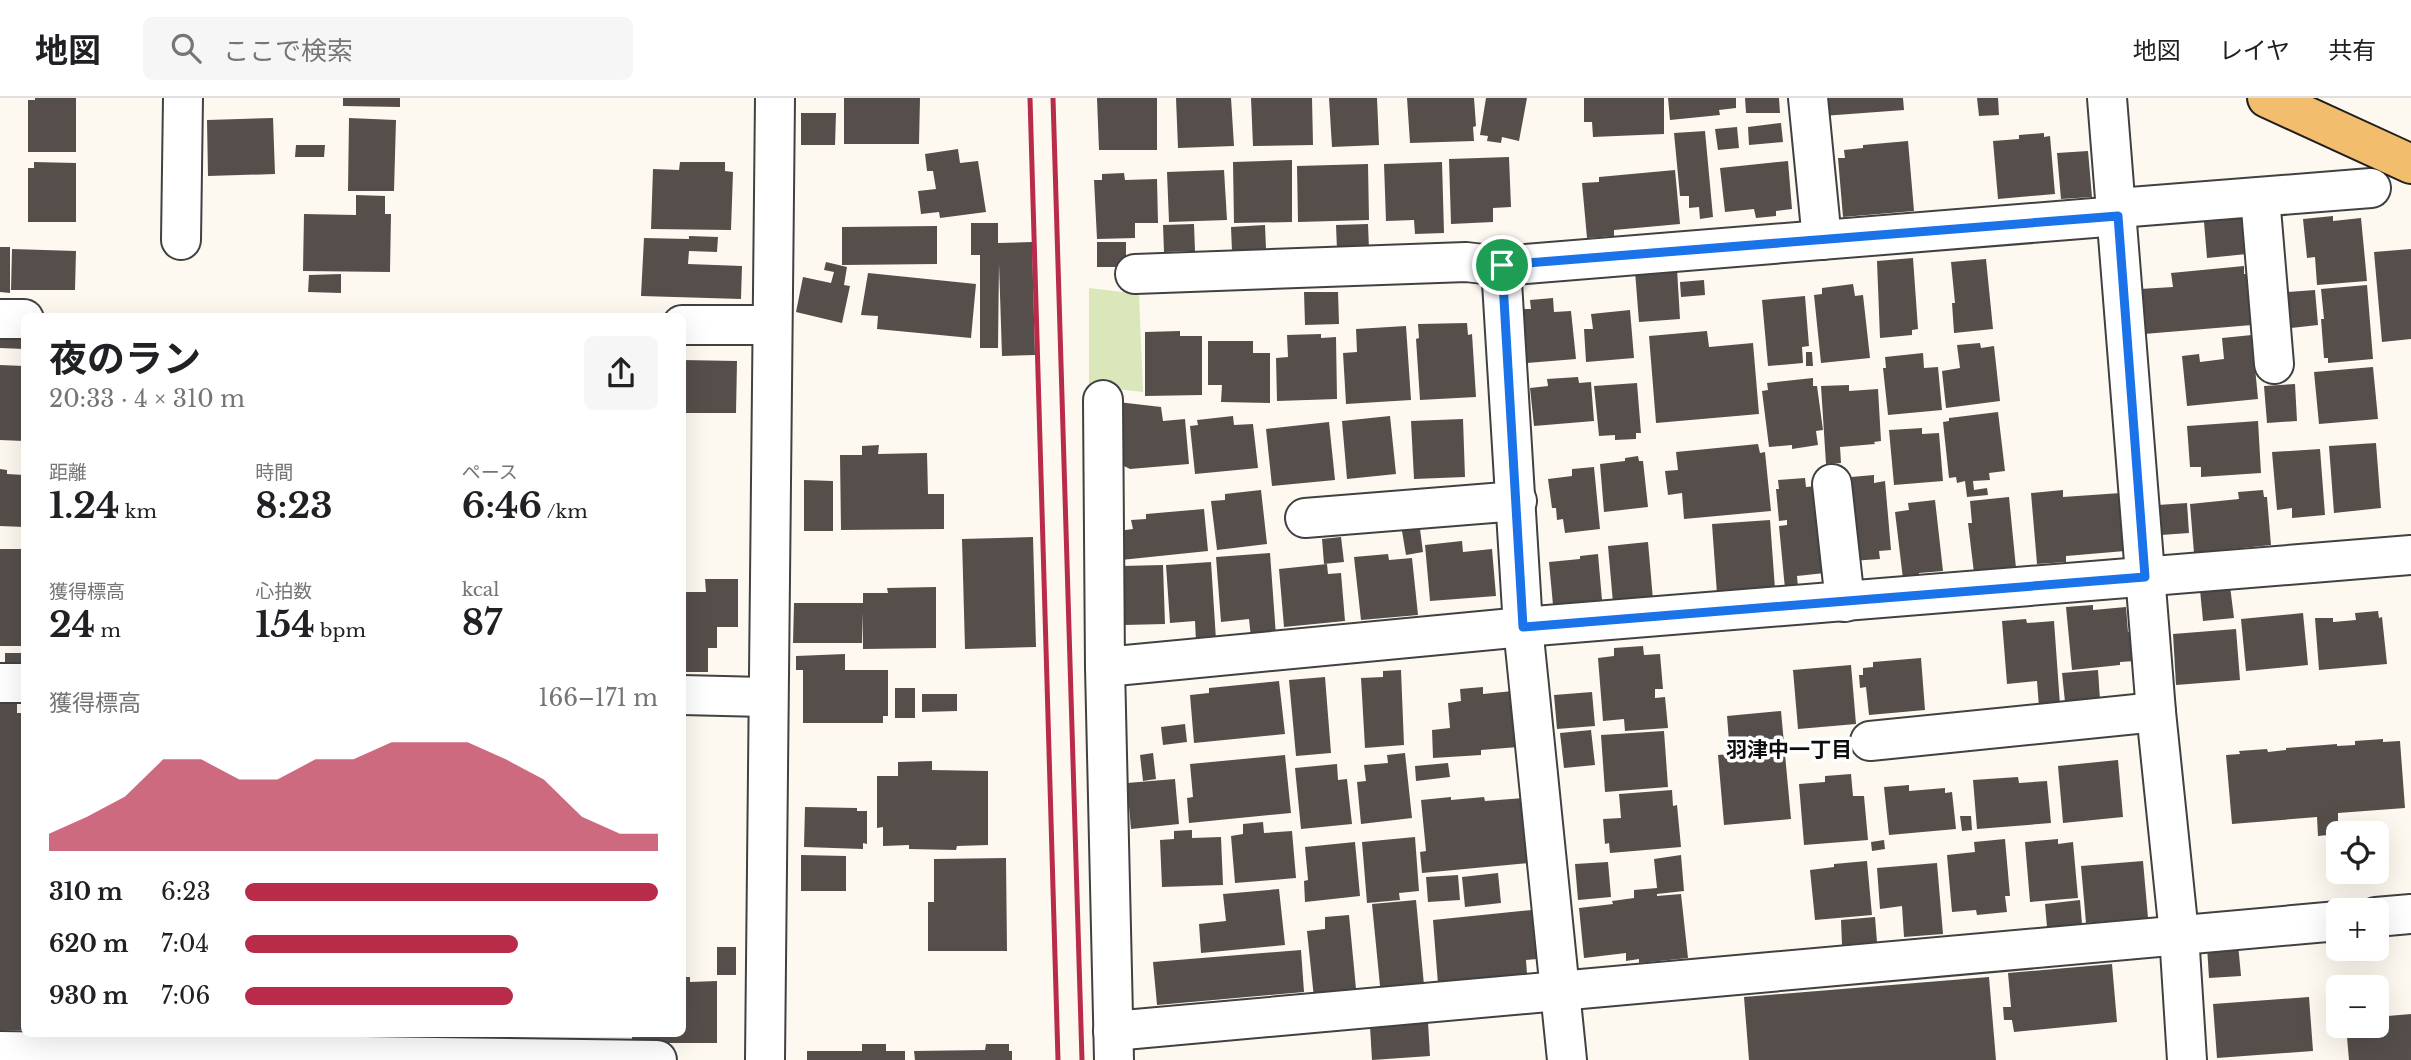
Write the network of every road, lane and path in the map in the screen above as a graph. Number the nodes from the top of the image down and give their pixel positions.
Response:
1 (183, 98) edge
2 (775, 98) edge
3 (1808, 98) edge
4 (2107, 98) edge
5 (2267, 98) edge
6 (2411, 164) edge
7 (2371, 188) dead end
8 (2260, 197) junction
9 (2118, 212) junction
10 (181, 240) dead end
11 (1822, 240) junction
12 (1502, 265) junction
13 (1135, 274) dead end
14 (0, 319) edge
15 (21, 319) edge
16 (686, 325) edge
17 (771, 325) junction
18 (2274, 364) dead end
19 (1103, 400) dead end
20 (1832, 484) dead end
21 (1517, 501) junction
22 (1305, 518) dead end
23 (2411, 555) edge
24 (2145, 577) junction
25 (1845, 602) junction
26 (1523, 627) junction
27 (1105, 667) junction
28 (0, 683) edge
29 (21, 683) edge
30 (686, 695) edge
31 (768, 697) junction
32 (2156, 712) junction
33 (1870, 741) dead end
34 (2411, 914) edge
35 (2389, 916) edge
36 (2326, 921) edge
37 (2179, 934) junction
38 (1560, 991) junction
39 (1114, 1046) edge
40 (0, 1051) edge
41 (657, 1060) edge
42 (765, 1060) edge
43 (1567, 1060) edge
44 (2187, 1060) edge

1 - 10 street
2 - 17 street
3 - 11 street
4 - 9 street
5 - 6 main road
7 - 8 street
8 - 9 street
8 - 18 street
9 - 11 street
9 - 24 street
11 - 12 street
12 - 13 street
12 - 21 street
14 - 15 street
16 - 17 street
17 - 31 street
19 - 27 street
20 - 25 street
21 - 22 street
21 - 26 street
23 - 24 street
24 - 25 street
24 - 32 street
25 - 26 street
26 - 27 street
26 - 38 street
27 - 39 street
28 - 29 street
30 - 31 street
31 - 42 street
32 - 33 street
32 - 37 street
34 - 35 street
36 - 37 street
37 - 38 street
37 - 44 street
38 - 39 street
38 - 43 street
40 - 41 street

